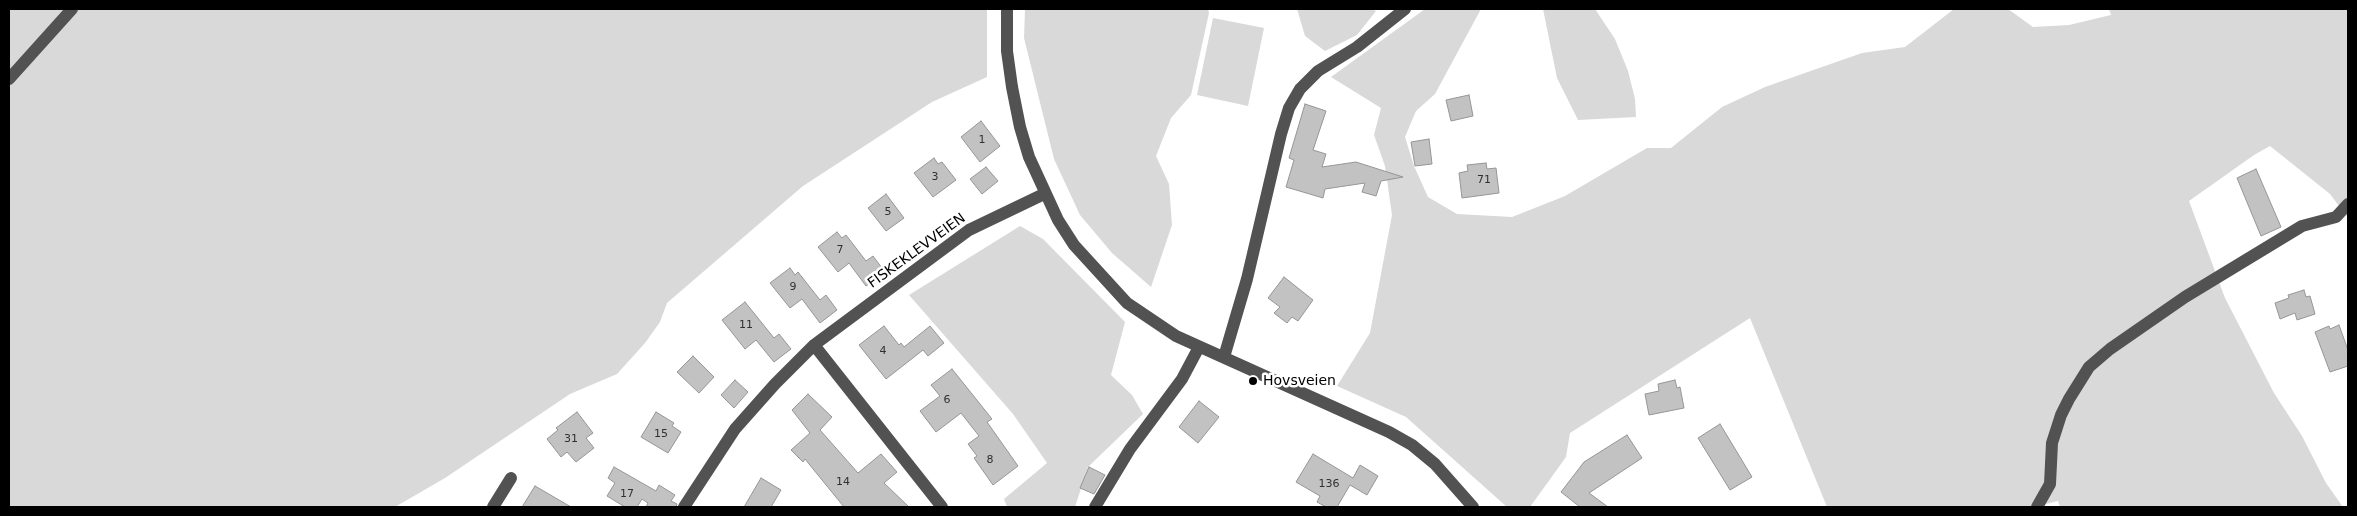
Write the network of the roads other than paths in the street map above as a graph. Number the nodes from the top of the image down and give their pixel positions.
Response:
1 (72, 9) edge
2 (1006, 9) edge
3 (1405, 9) edge
4 (1388, 15) edge
5 (9, 79) edge
6 (1044, 194) junction
7 (2348, 204) edge
8 (814, 345) junction
9 (1199, 346) junction
10 (1224, 358) junction
11 (511, 478) dead end
12 (493, 507) edge
13 (684, 507) edge
14 (942, 507) edge
15 (1095, 507) edge
16 (1473, 507) edge
17 (2037, 507) edge

1 - 5 street
2 - 6 street
3 - 4 street
4 - 10 street
6 - 8 street, FISKEKLEVVEIEN
6 - 9 street
7 - 17 street
8 - 13 street, FISKEKLEVVEIEN
8 - 14 street
9 - 10 street
9 - 15 street
10 - 16 street
11 - 12 street

